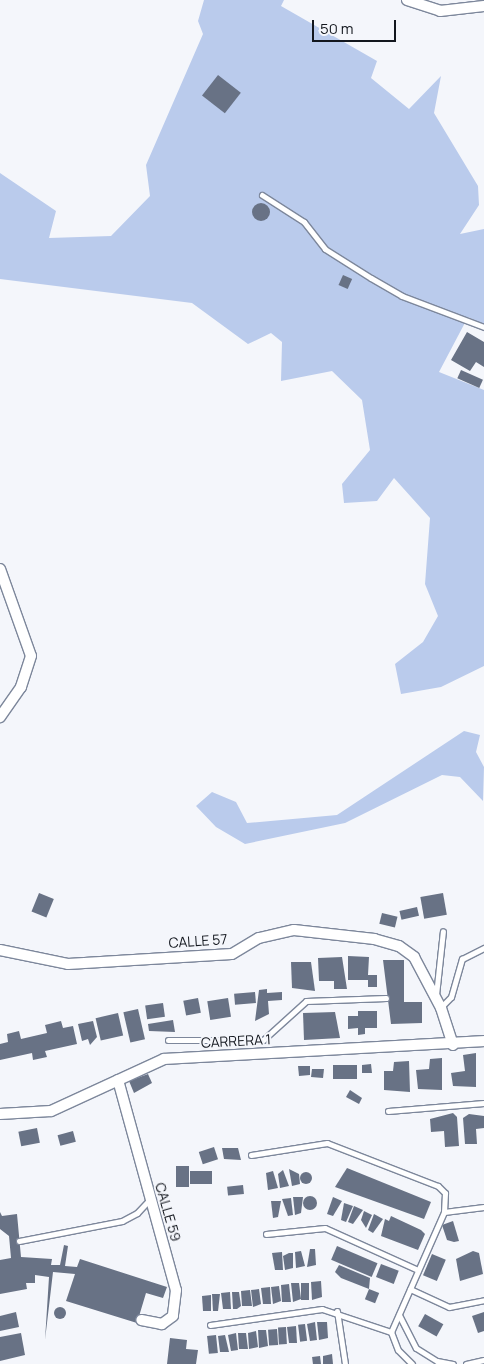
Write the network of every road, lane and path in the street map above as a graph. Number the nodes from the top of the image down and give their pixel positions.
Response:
1 (407, 0) edge
2 (484, 6) edge
3 (262, 195) dead end
4 (484, 327) edge
5 (0, 569) edge
6 (0, 717) edge
7 (443, 931) dead end
8 (484, 948) edge
9 (0, 950) edge
10 (386, 998) dead end
11 (438, 1003) junction
12 (168, 1040) dead end
13 (262, 1040) junction
14 (484, 1041) edge
15 (453, 1045) junction
16 (264, 1054) junction
17 (118, 1080) junction
18 (484, 1103) edge
19 (388, 1111) dead end
20 (0, 1114) edge
21 (251, 1155) dead end
22 (150, 1199) junction
23 (484, 1207) edge
24 (444, 1212) junction
25 (266, 1234) dead end
26 (19, 1241) dead end
27 (418, 1270) junction
28 (410, 1289) junction
29 (484, 1300) edge
30 (337, 1311) junction
31 (398, 1315) junction
32 (141, 1320) dead end
33 (210, 1325) dead end
34 (391, 1332) junction
35 (484, 1360) edge
36 (437, 1363) edge
37 (477, 1363) edge
38 (345, 1364) edge
39 (412, 1364) edge
40 (453, 1364) edge
41 (466, 1364) edge

1 - 2 street
3 - 4 lane
5 - 6 street
7 - 11 lane
8 - 11 lane
9 - 11 street, CALLE 57
10 - 13 lane
11 - 15 street, CALLE 57
12 - 13 lane
13 - 16 lane
14 - 15 street, CARRERA 1
15 - 16 street, CARRERA 1
16 - 17 street, CARRERA 1
17 - 20 street, CARRERA 1
17 - 22 street, CALLE 59
18 - 19 lane
21 - 24 lane
22 - 26 lane
22 - 32 street, CALLE 59
23 - 24 lane
24 - 27 lane
25 - 27 lane
27 - 28 lane
28 - 29 lane
28 - 31 lane
30 - 33 lane
30 - 34 lane
30 - 38 lane
31 - 34 lane
31 - 36 lane
34 - 39 lane
35 - 37 lane
36 - 40 lane
37 - 41 lane

